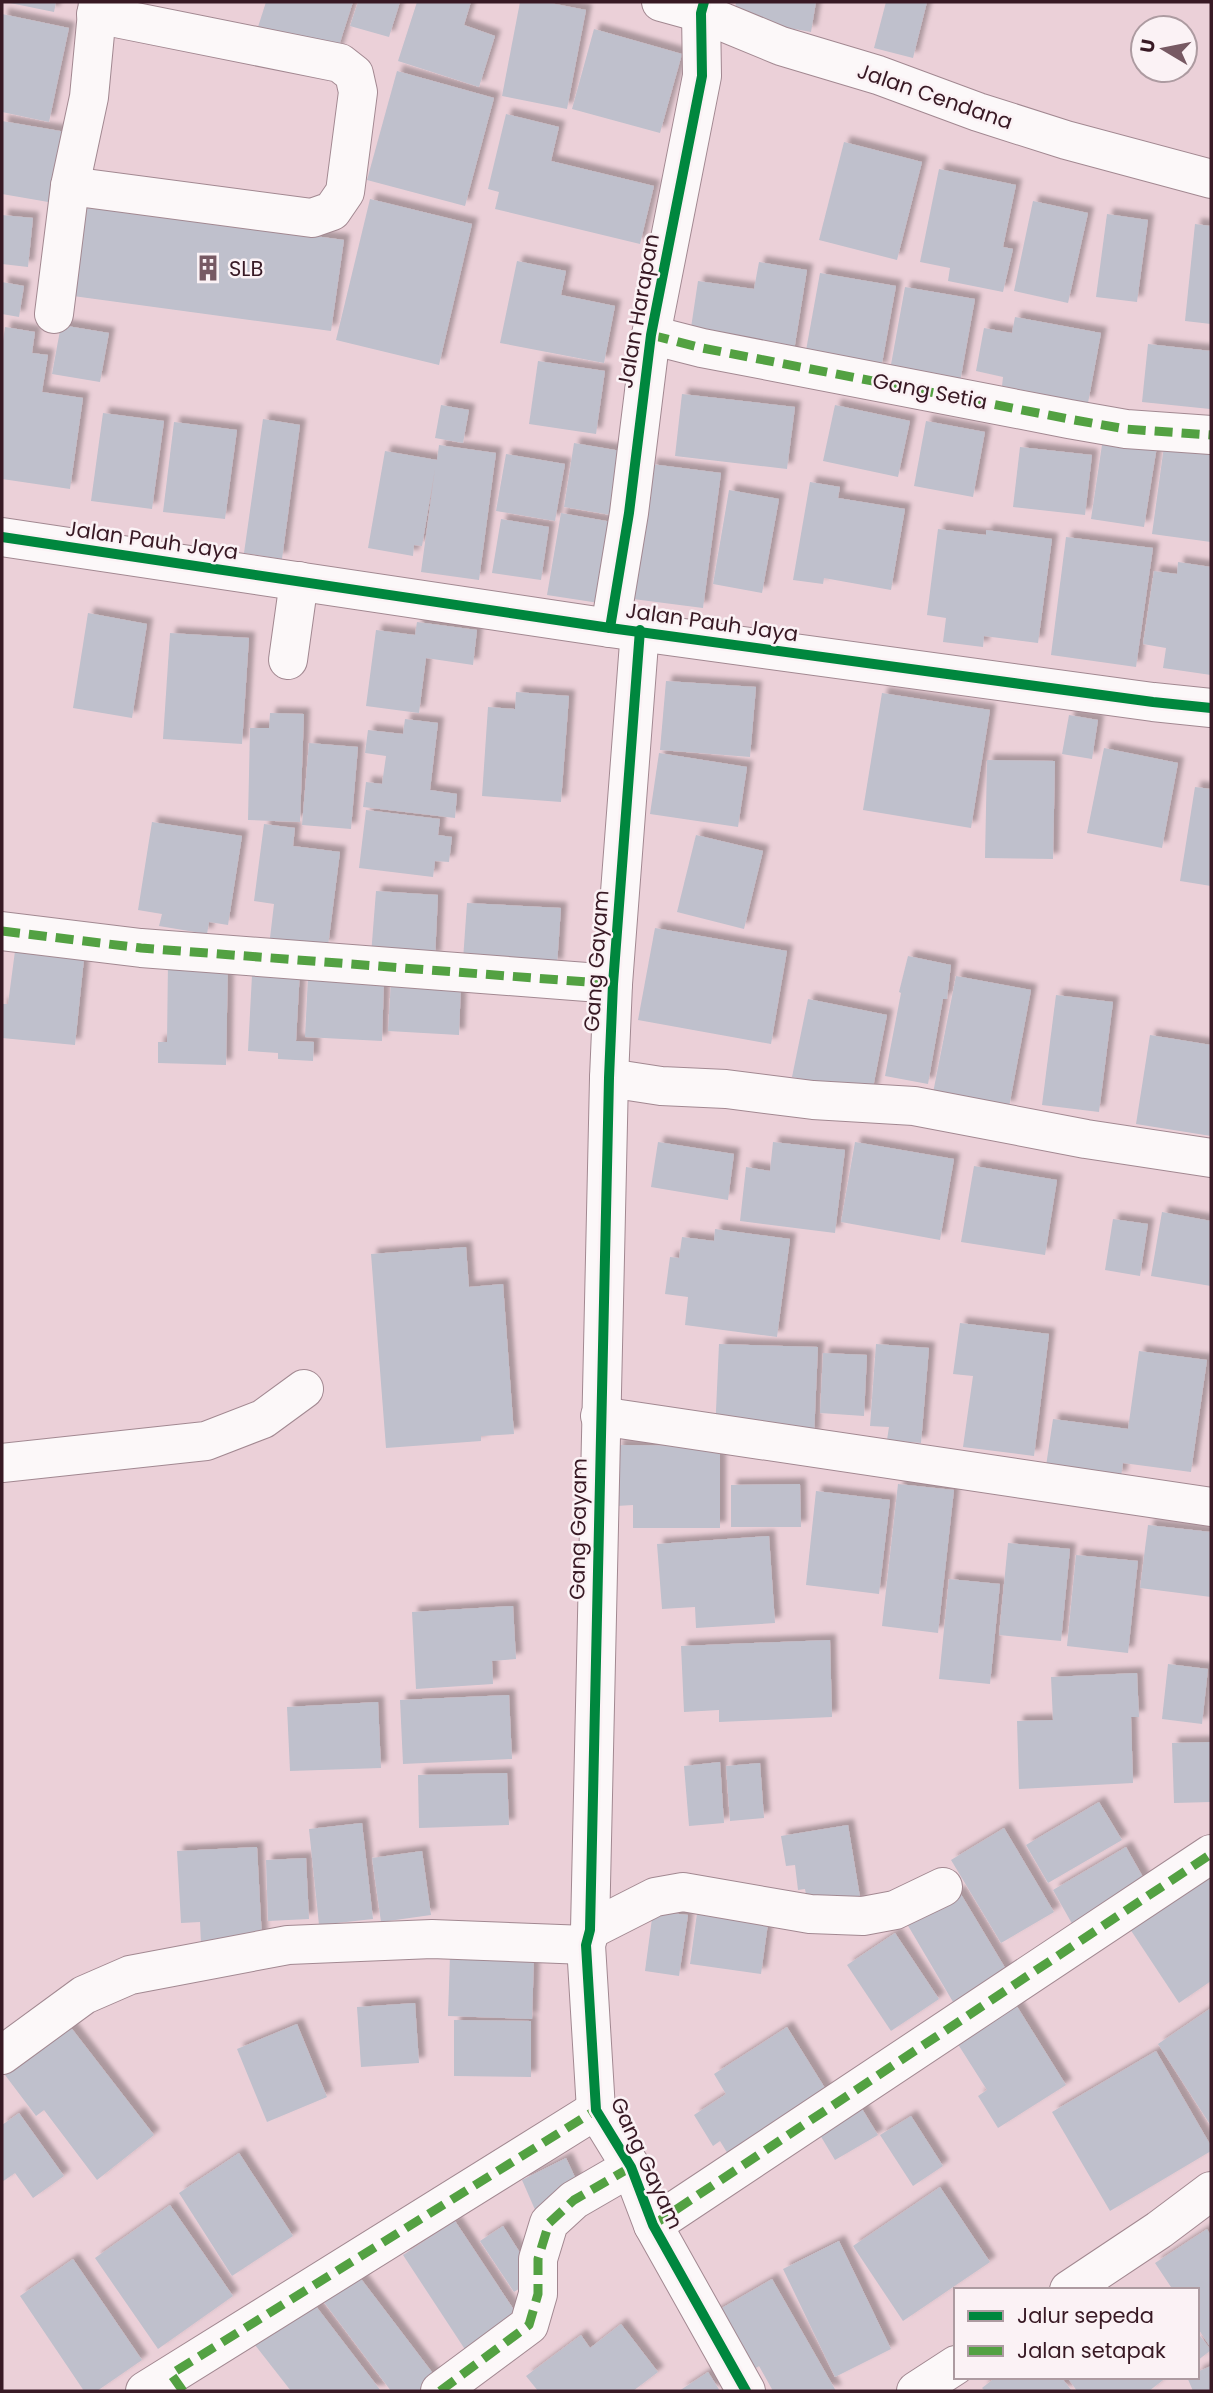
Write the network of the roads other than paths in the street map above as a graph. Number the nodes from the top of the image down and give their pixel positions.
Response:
1 (661, 2) edge
2 (702, 7) edge
3 (97, 8) edge
4 (1211, 180) edge
5 (71, 186) junction
6 (54, 314) dead end
7 (651, 335) junction
8 (1211, 435) edge
9 (2, 537) edge
10 (299, 581) junction
11 (625, 629) junction
12 (288, 660) dead end
13 (1211, 708) edge
14 (2, 931) edge
15 (613, 984) junction
16 (609, 1078) junction
17 (1211, 1158) edge
18 (304, 1389) dead end
19 (600, 1416) junction
20 (2, 1464) edge
21 (1211, 1507) edge
22 (1211, 1853) edge
23 (943, 1887) dead end
24 (588, 1938) junction
25 (2, 2055) edge
26 (596, 2110) junction
27 (631, 2167) junction
28 (1211, 2191) edge
29 (653, 2225) junction
30 (1072, 2288) edge
31 (954, 2366) edge
32 (167, 2386) edge
33 (440, 2391) edge
34 (746, 2391) edge
35 (916, 2391) edge

1 - 2 street, Jalan Cendana
2 - 4 street, Jalan Cendana
2 - 7 street, Jalan Harapan
3 - 5 street
3 - 5 street
5 - 6 street
7 - 8 street, Gang Setia
7 - 11 street, Jalan Harapan
9 - 10 street, Jalan Pauh Jaya
10 - 11 street, Jalan Pauh Jaya
10 - 12 street
11 - 13 street, Jalan Pauh Jaya
11 - 15 street, Gang Gayam
14 - 15 street
15 - 16 street, Gang Gayam
16 - 17 street
16 - 19 street, Gang Gayam
18 - 20 street
19 - 21 street
19 - 24 street, Gang Gayam
22 - 29 street
23 - 24 street
24 - 25 street
24 - 26 street, Gang Gayam
26 - 27 street, Gang Gayam
26 - 32 street
27 - 29 street, Gang Gayam
27 - 33 street
28 - 30 street
29 - 34 street, Gang Gayam
31 - 35 street

